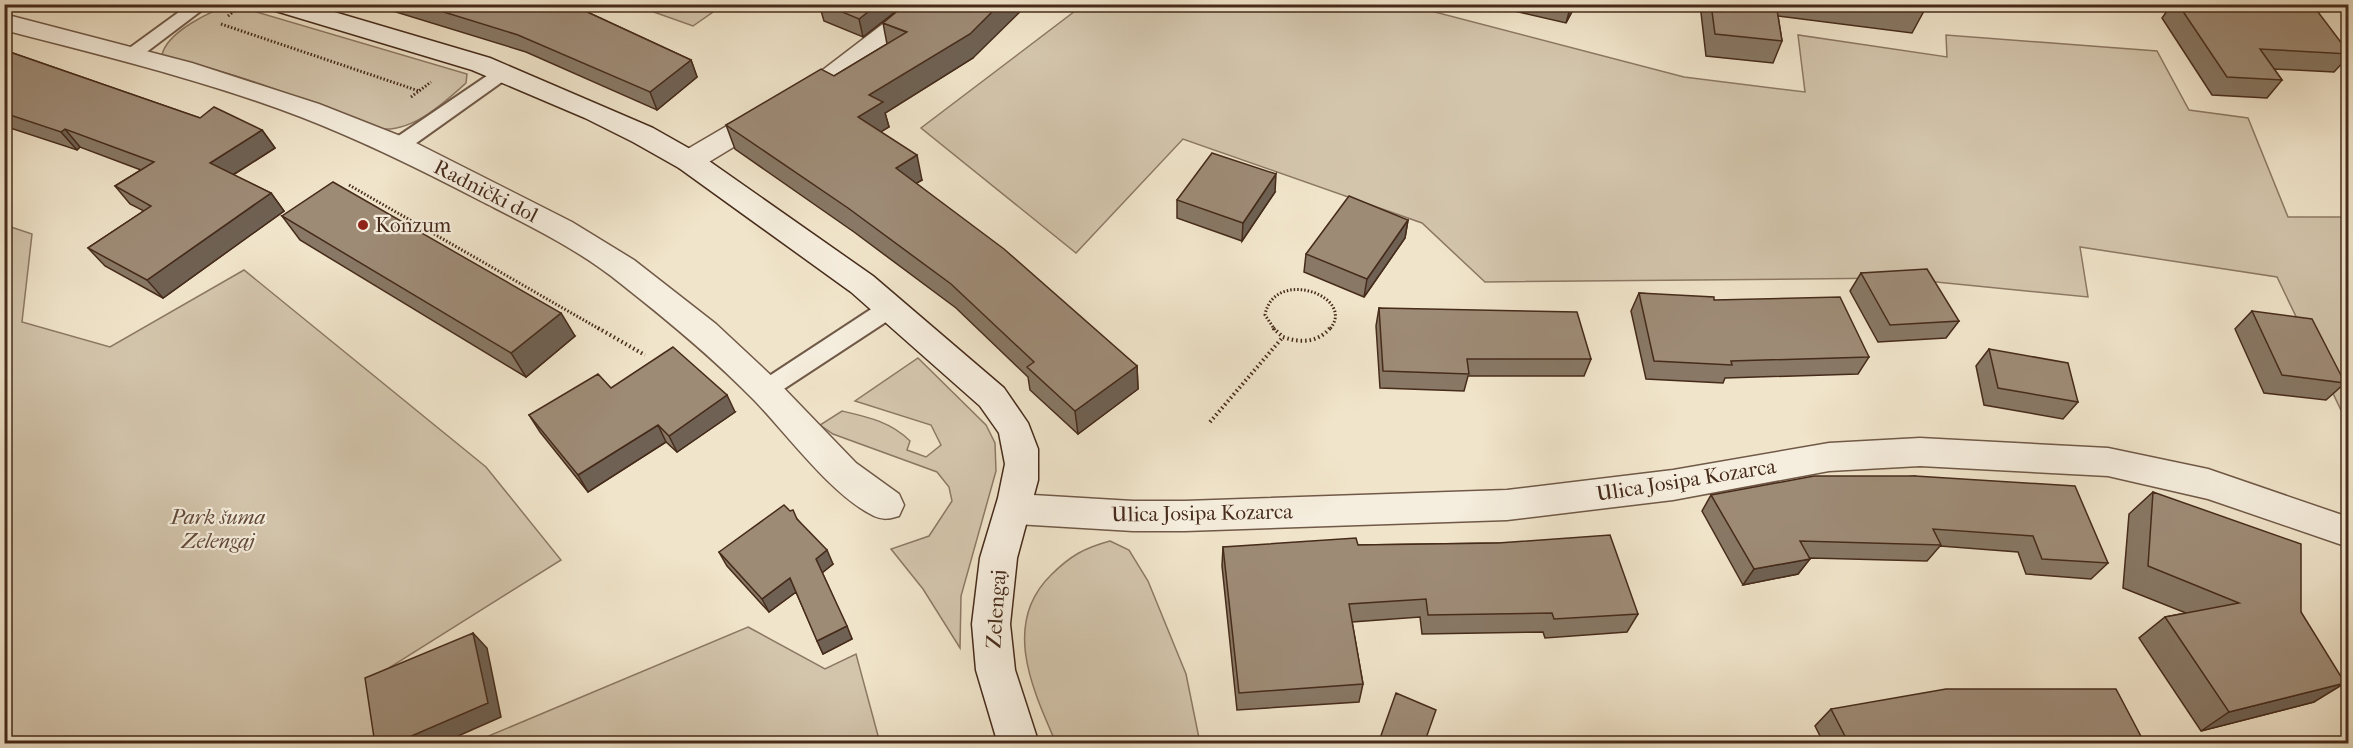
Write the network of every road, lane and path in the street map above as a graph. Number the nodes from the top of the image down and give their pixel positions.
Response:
1 (202, 4) edge
2 (278, 4) edge
3 (926, 4) edge
4 (181, 19) junction
5 (4, 22) edge
6 (130, 56) junction
7 (503, 73) junction
8 (419, 91) dead end
9 (398, 146) junction
10 (689, 161) junction
11 (349, 185) dead end
12 (890, 308) junction
13 (1283, 337) junction
14 (645, 355) dead end
15 (765, 390) junction
16 (1210, 422) dead end
17 (886, 505) dead end
18 (1014, 509) junction
19 (2349, 532) edge
20 (1019, 744) edge

1 - 4 lane
2 - 7 street, Zelengaj
3 - 10 street
4 - 6 lane
4 - 8 path
5 - 6 street, Radnički dol
6 - 9 street, Radnički dol
7 - 9 lane
7 - 10 street, Zelengaj
9 - 15 street, Radnički dol
10 - 12 street, Zelengaj
11 - 14 path
12 - 15 lane
12 - 18 street, Zelengaj
13 - 13 path
13 - 16 path
15 - 17 street, Radnički dol
18 - 19 street, Ulica Josipa Kozarca
18 - 20 street, Zelengaj

